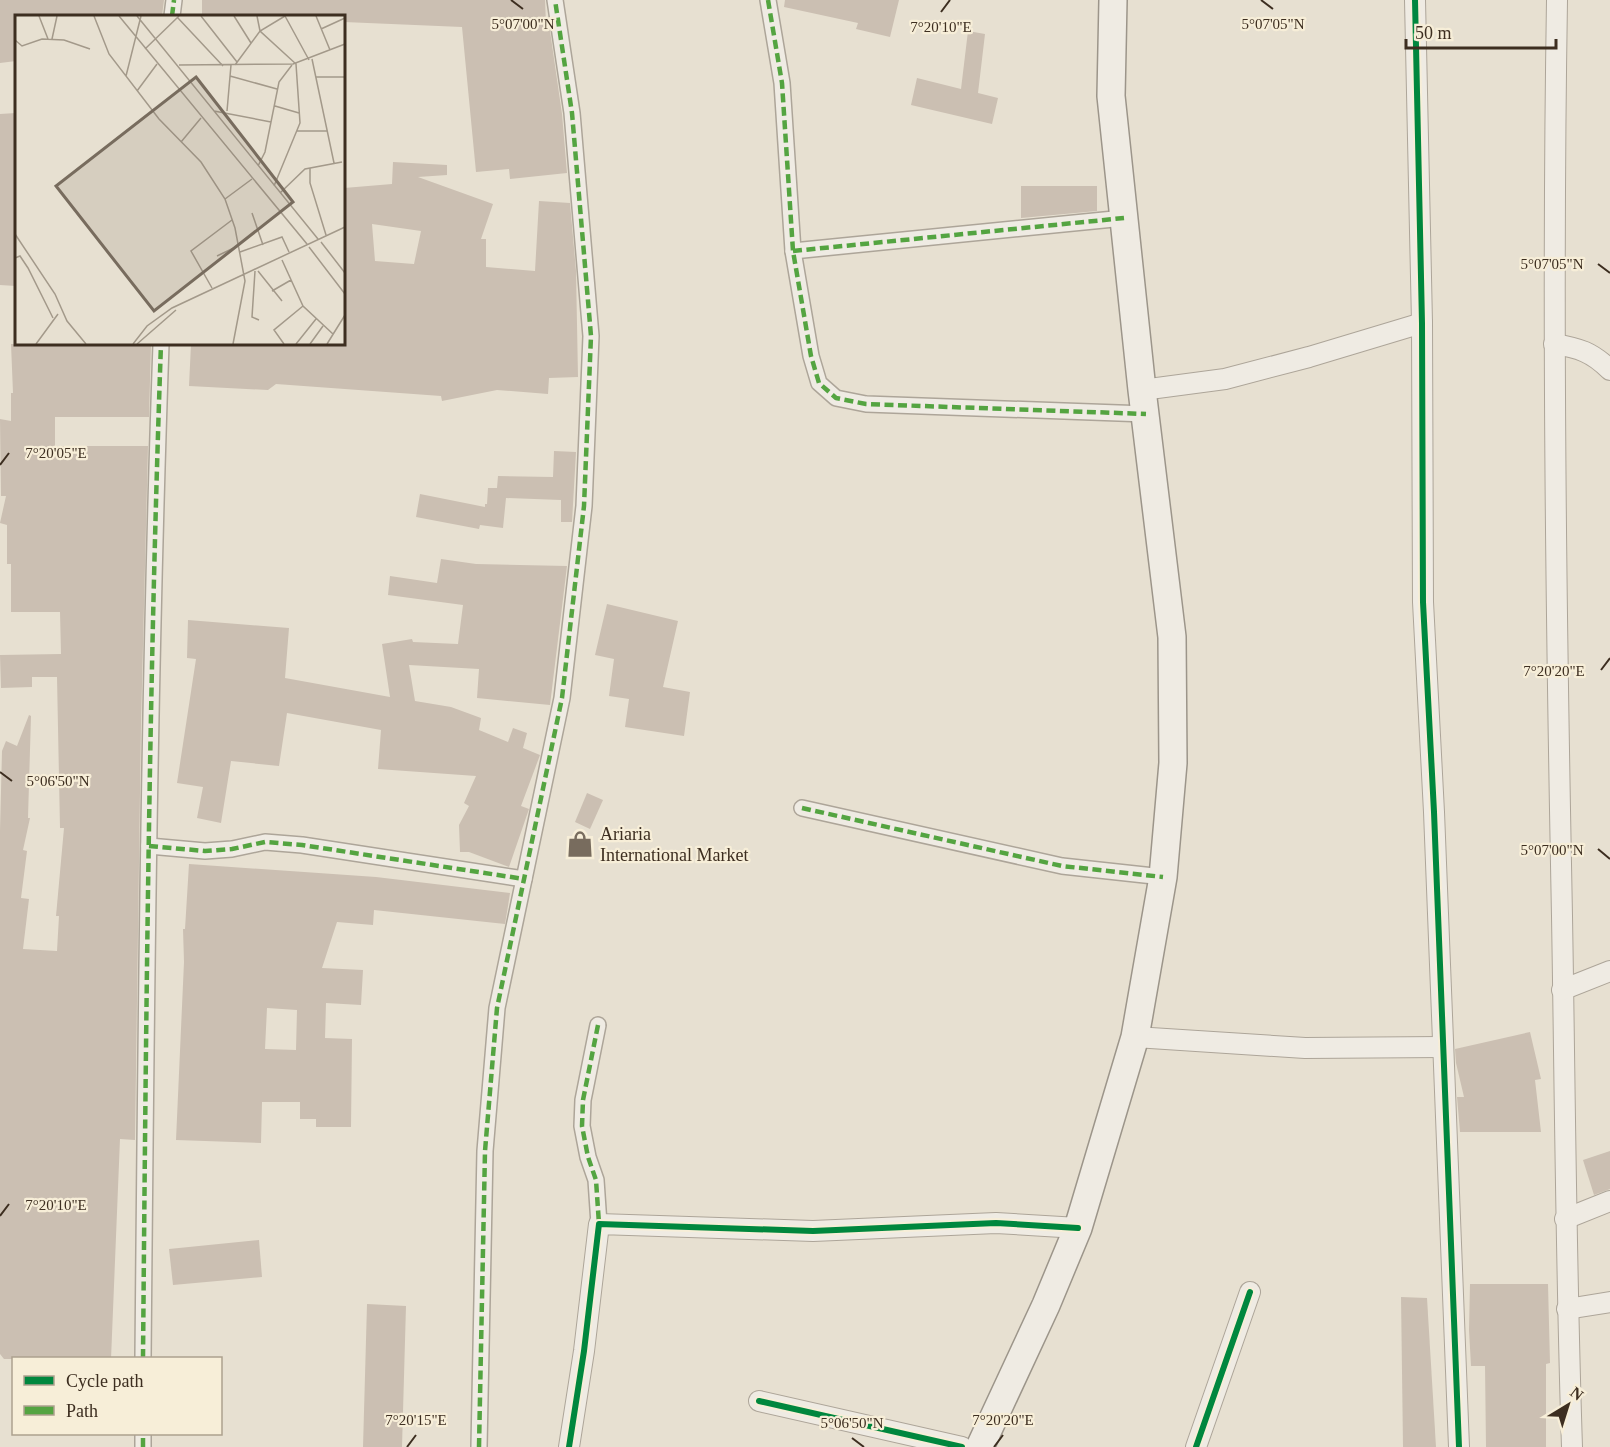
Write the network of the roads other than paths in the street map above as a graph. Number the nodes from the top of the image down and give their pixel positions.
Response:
1 (174, 0) edge
2 (555, 0) edge
3 (768, 0) edge
4 (1113, 0) edge
5 (1415, 0) edge
6 (1557, 0) edge
7 (172, 15) edge
8 (1124, 218) junction
9 (793, 251) junction
10 (1422, 323) junction
11 (1554, 344) junction
12 (161, 345) edge
13 (1610, 370) edge
14 (1144, 402) junction
15 (802, 808) dead end
16 (149, 846) junction
17 (1163, 877) junction
18 (524, 879) junction
19 (1610, 971) edge
20 (1562, 990) junction
21 (598, 1025) dead end
22 (1135, 1037) junction
23 (1442, 1047) junction
24 (1610, 1201) edge
25 (1565, 1220) junction
26 (599, 1224) junction
27 (1078, 1228) junction
28 (1250, 1292) dead end
29 (1610, 1302) edge
30 (1567, 1309) junction
31 (143, 1357) edge
32 (759, 1401) dead end
33 (479, 1447) edge
34 (569, 1447) edge
35 (962, 1447) edge
36 (980, 1447) edge
37 (1196, 1447) edge
38 (1459, 1447) edge
39 (1572, 1447) edge

1 - 7 street
2 - 18 street
3 - 9 street
4 - 8 main road
5 - 10 street
6 - 11 street
8 - 9 street
8 - 14 main road
9 - 14 street
10 - 14 street
10 - 23 street
11 - 13 street
11 - 20 street
12 - 16 street
14 - 17 main road
15 - 17 street
16 - 18 street
16 - 31 street
17 - 22 main road
18 - 33 street
19 - 20 street
20 - 25 street
21 - 26 street
22 - 23 street
22 - 27 main road
23 - 38 street
24 - 25 street
25 - 30 street
26 - 27 street
26 - 34 street
27 - 36 main road
28 - 37 street
29 - 30 street
30 - 39 street
32 - 35 street

